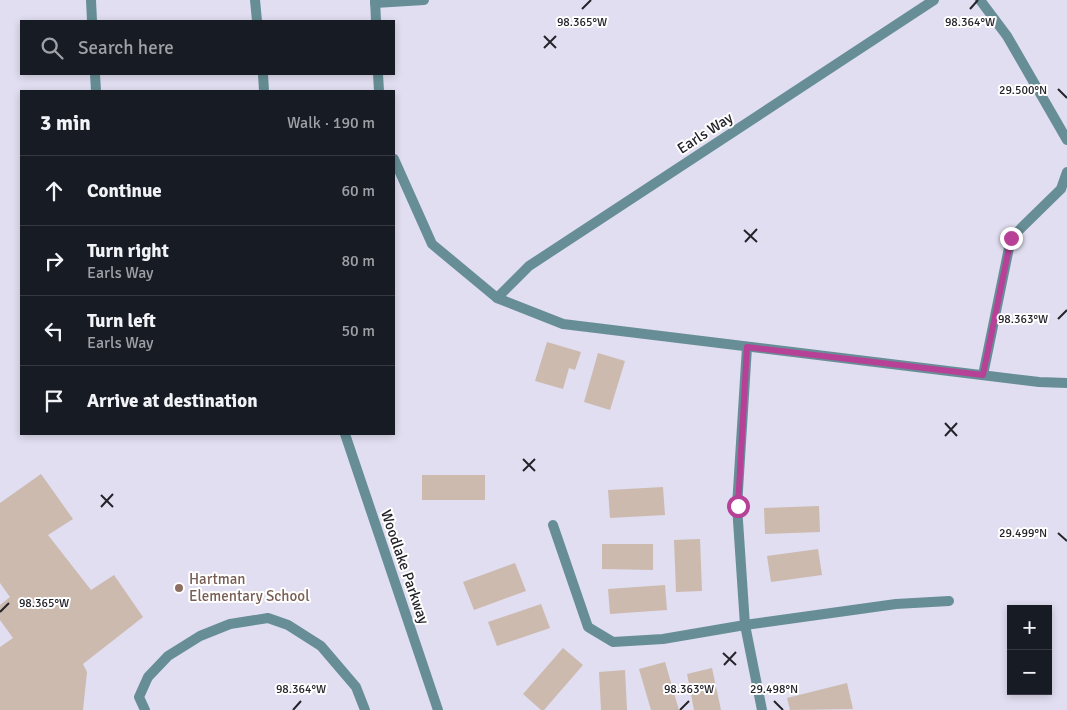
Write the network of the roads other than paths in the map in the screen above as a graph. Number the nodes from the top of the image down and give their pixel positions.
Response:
1 (91, 0) edge
2 (255, 0) edge
3 (424, 0) edge
4 (934, 0) edge
5 (980, 0) edge
6 (375, 2) edge
7 (92, 20) edge
8 (258, 20) edge
9 (376, 20) edge
10 (95, 75) edge
11 (263, 75) edge
12 (378, 75) edge
13 (96, 90) edge
14 (264, 90) edge
15 (379, 90) edge
16 (1067, 140) edge
17 (395, 161) edge
18 (1067, 172) edge
19 (497, 298) junction
20 (747, 347) junction
21 (983, 375) junction
22 (1067, 382) edge
23 (345, 435) edge
24 (553, 525) dead end
25 (949, 601) dead end
26 (745, 625) junction
27 (144, 710) edge
28 (365, 710) edge
29 (438, 710) edge
30 (762, 710) edge

1 - 7 street
2 - 8 street
3 - 6 street
4 - 19 street, Earls Way
5 - 16 street
6 - 9 street
10 - 13 street
11 - 14 street
12 - 15 street
17 - 19 street
18 - 21 street
19 - 20 street
20 - 21 street
20 - 26 street
21 - 22 street
23 - 29 street, Woodlake Parkway
24 - 26 street
25 - 26 street
26 - 30 street
27 - 28 street

